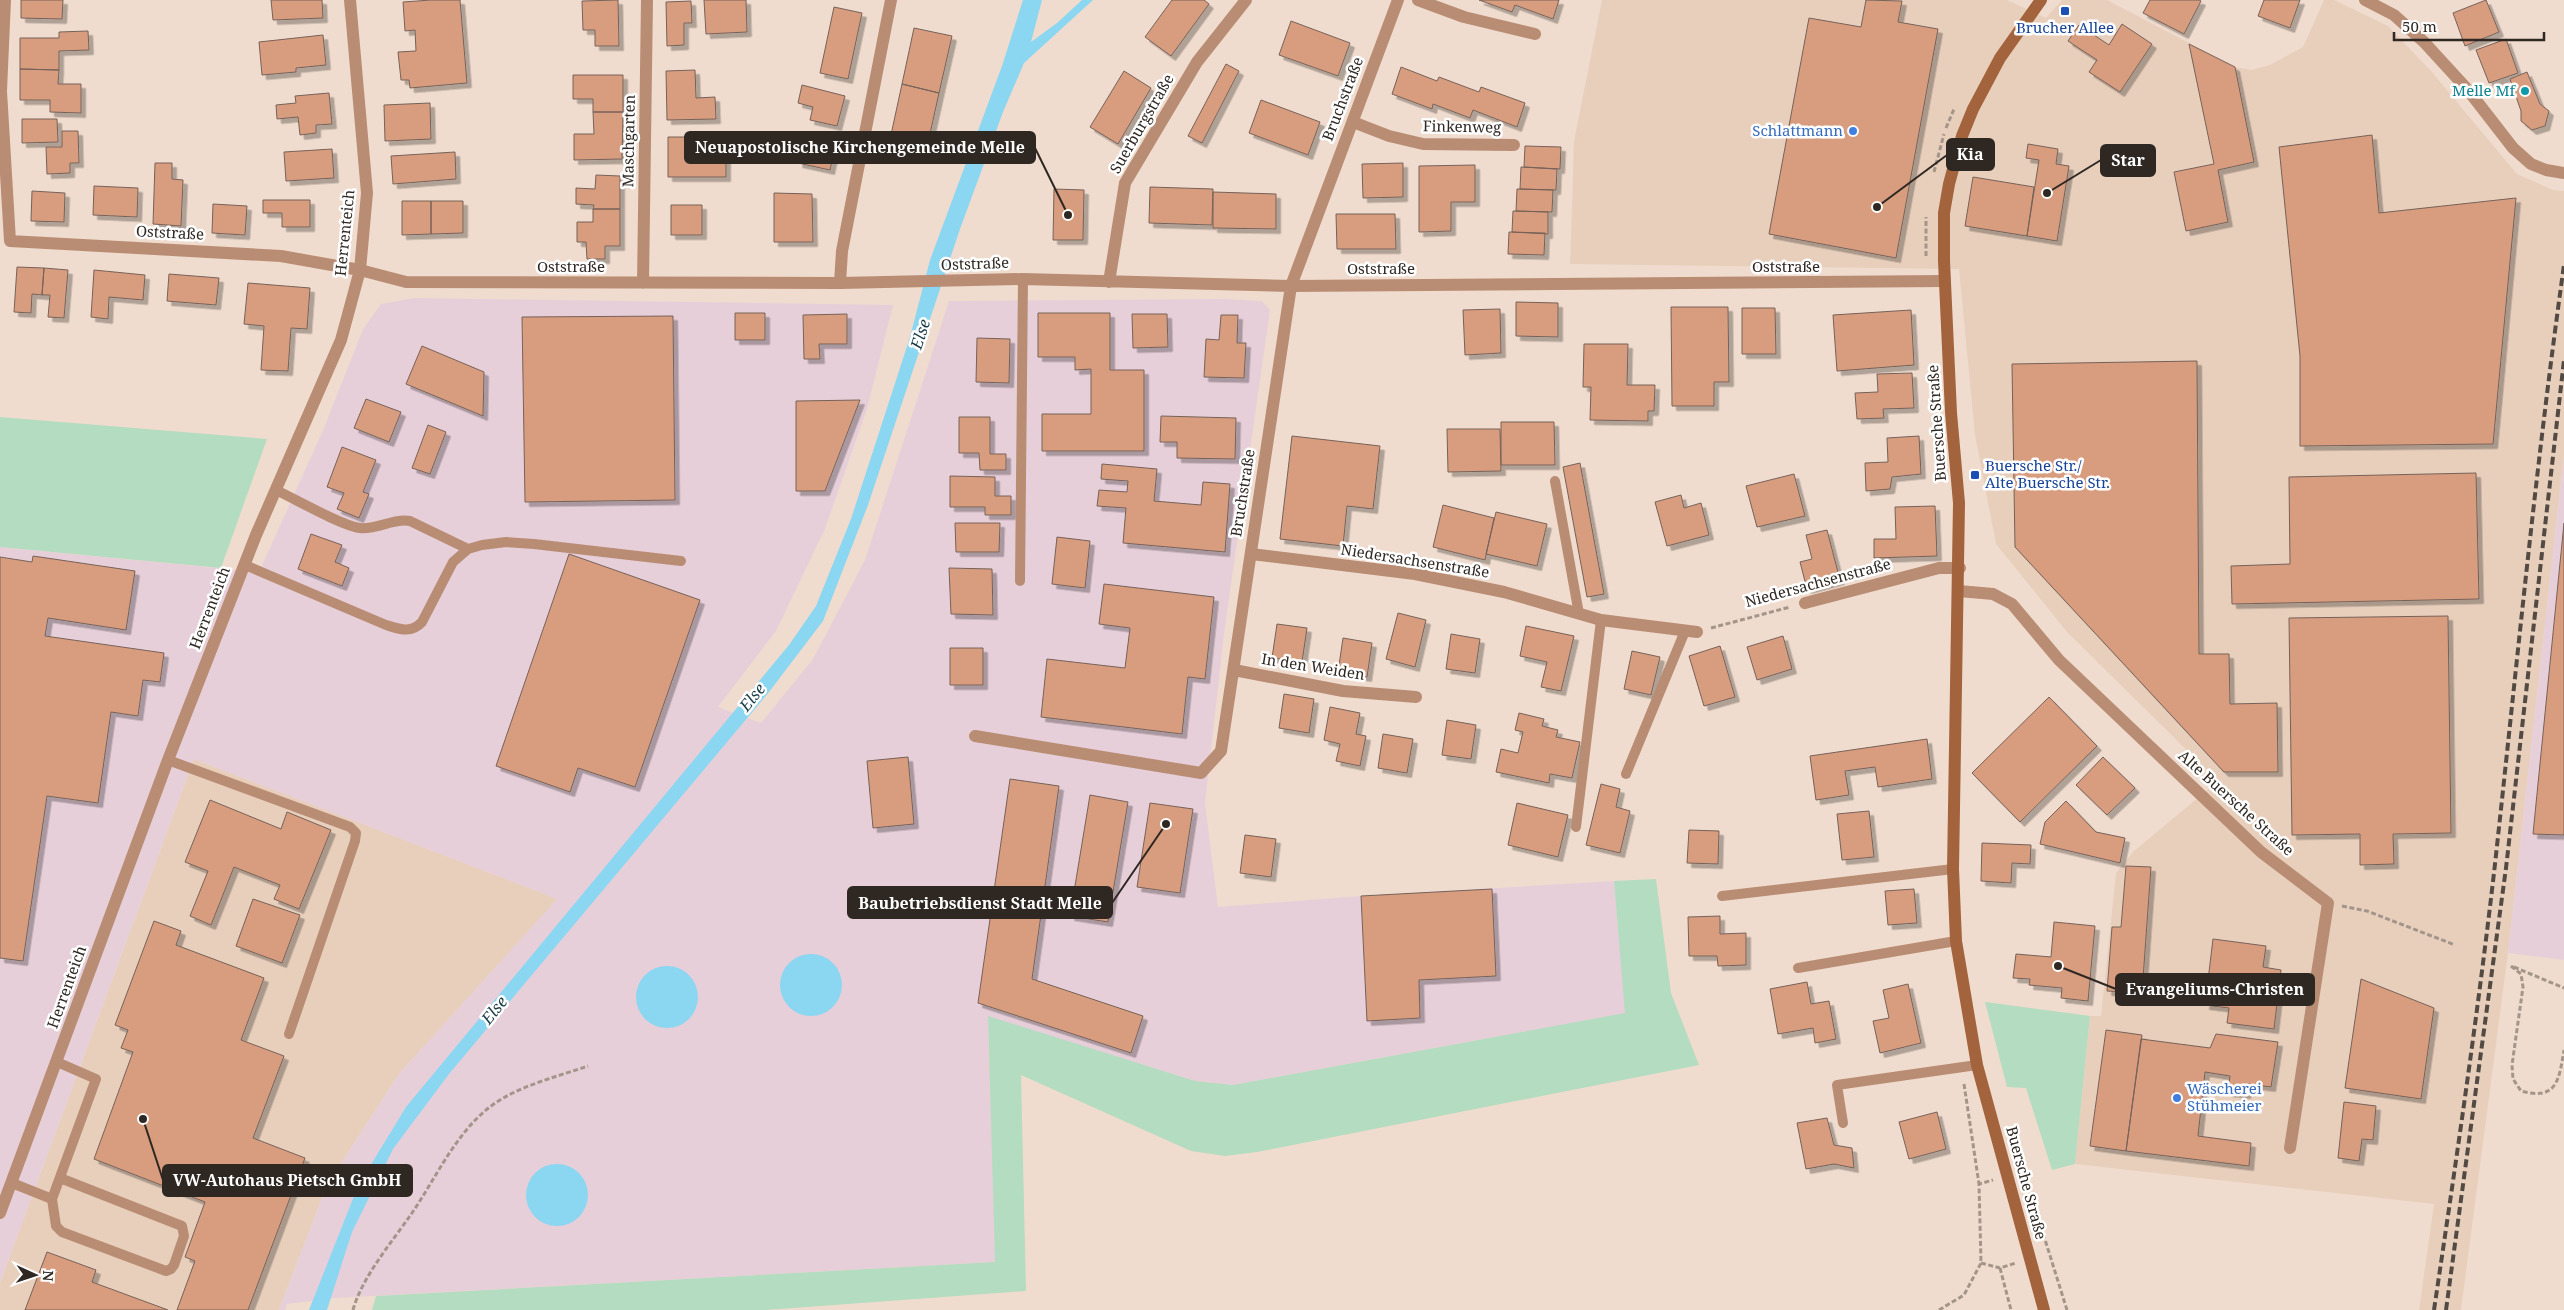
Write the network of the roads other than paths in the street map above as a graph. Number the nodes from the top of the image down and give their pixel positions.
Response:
1 (5, 0) edge
2 (350, 0) edge
3 (647, 0) edge
4 (891, 0) edge
5 (1246, 0) edge
6 (1398, 0) edge
7 (1418, 0) edge
8 (2041, 0) edge
9 (2365, 0) edge
10 (1535, 34) dead end
11 (1, 90) edge
12 (1352, 122) junction
13 (1514, 145) dead end
14 (2564, 173) edge
15 (360, 270) junction
16 (1023, 279) junction
17 (1945, 281) junction
18 (1109, 282) junction
19 (840, 283) junction
20 (643, 284) junction
21 (1291, 286) junction
22 (1555, 481) dead end
23 (276, 490) junction
24 (468, 549) junction
25 (1250, 554) junction
26 (681, 561) dead end
27 (244, 565) junction
28 (1960, 568) junction
29 (1020, 581) dead end
30 (1959, 591) junction
31 (1805, 603) road end
32 (1579, 614) junction
33 (1601, 620) junction
34 (1691, 631) joint
35 (1234, 670) junction
36 (1416, 696) dead end
37 (975, 736) dead end
38 (168, 760) junction
39 (1626, 774) dead end
40 (1576, 827) dead end
41 (1953, 869) junction
42 (1722, 896) dead end
43 (1956, 941) junction
44 (1798, 968) dead end
45 (289, 1034) dead end
46 (57, 1062) junction
47 (1978, 1065) junction
48 (1843, 1123) dead end
49 (2290, 1148) dead end
50 (60, 1178) junction
51 (6, 1190) edge
52 (52, 1199) junction
53 (0, 1214) edge
54 (2044, 1310) edge

1 - 11 street
2 - 15 street, Herrenteich
3 - 20 street, Maschgarten
4 - 19 street
5 - 18 street, Suerburgstraße
6 - 12 street, Bruchstraße
7 - 10 street
8 - 17 main road, Buersche Straße
9 - 14 street
11 - 15 street, Oststraße
12 - 13 street, Finkenweg
12 - 21 street, Bruchstraße
15 - 20 street, Oststraße
15 - 23 street, Herrenteich
16 - 18 street, Oststraße
16 - 19 street, Oststraße
16 - 29 lane
17 - 21 street, Oststraße
17 - 28 main road, Buersche Straße
18 - 21 street, Oststraße
19 - 20 street, Oststraße
21 - 25 street, Bruchstraße
22 - 32 lane
23 - 24 lane
23 - 27 street, Herrenteich
24 - 26 lane
24 - 27 lane
25 - 32 street, Niedersachsenstraße
25 - 35 street, Bruchstraße
27 - 38 street, Herrenteich
28 - 30 main road, Buersche Straße
28 - 31 street, Niedersachsenstraße
30 - 41 main road, Buersche Straße
30 - 49 street, Alte Buersche Straße
32 - 33 street, Niedersachsenstraße
33 - 34 street, Niedersachsenstraße
33 - 40 lane
34 - 39 lane
35 - 36 street, In den Weiden
35 - 37 street, Bruchstraße
38 - 45 lane
38 - 46 street, Herrenteich
41 - 42 lane
41 - 43 main road, Buersche Straße
43 - 44 lane
43 - 47 main road, Buersche Straße
46 - 50 lane
46 - 51 street, Herrenteich
47 - 48 lane
47 - 54 main road, Buersche Straße
50 - 52 lane
50 - 52 lane
51 - 52 lane
51 - 53 street, Herrenteich

